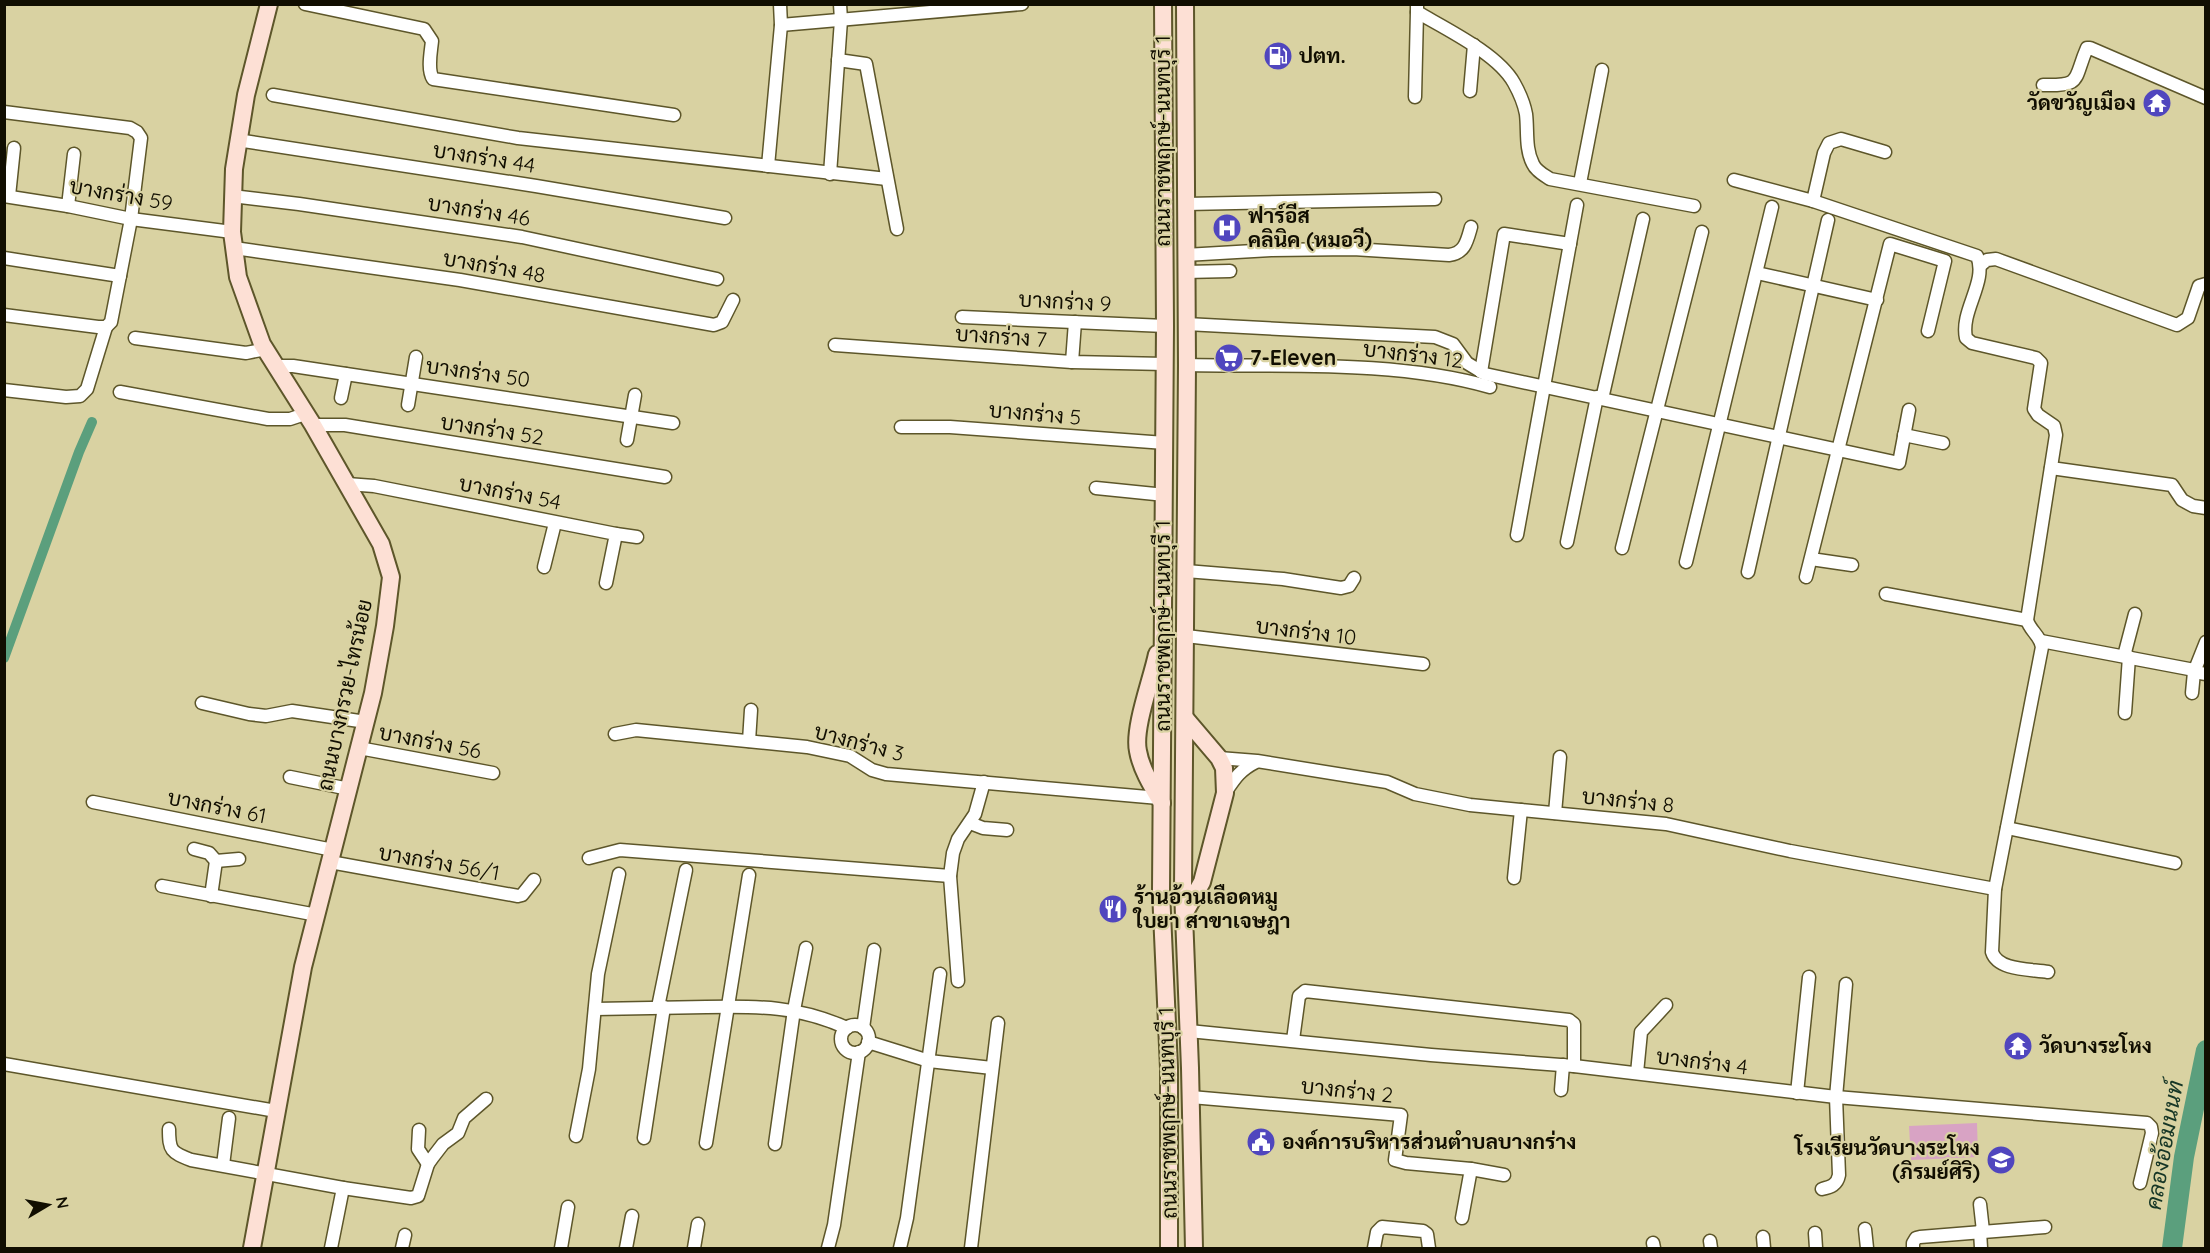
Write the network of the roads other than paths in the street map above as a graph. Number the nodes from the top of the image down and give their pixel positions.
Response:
1 (269, 4) edge
2 (305, 4) edge
3 (780, 4) edge
4 (840, 4) edge
5 (1022, 4) edge
6 (1163, 4) edge
7 (1185, 4) edge
8 (1002, 5) edge
9 (947, 8) edge
10 (1417, 8) edge
11 (891, 10) edge
12 (841, 20) junction
13 (781, 25) junction
14 (1474, 45) junction
15 (838, 60) junction
16 (1602, 70) dead end
17 (2043, 85) dead end
18 (1470, 91) dead end
19 (273, 95) dead end
20 (1414, 97) dead end
21 (2205, 98) edge
22 (4, 112) edge
23 (674, 115) dead end
24 (237, 140) junction
25 (14, 148) dead end
26 (1885, 152) dead end
27 (74, 154) dead end
28 (768, 166) junction
29 (830, 174) junction
30 (887, 179) junction
31 (1734, 180) dead end
32 (1581, 183) junction
33 (7, 196) edge
34 (232, 196) junction
35 (1435, 199) dead end
36 (1813, 201) junction
37 (1186, 204) junction
38 (1577, 205) dead end
39 (68, 206) junction
40 (1694, 206) dead end
41 (1772, 207) dead end
42 (725, 218) dead end
43 (131, 219) junction
44 (1643, 219) dead end
45 (1828, 220) dead end
46 (1472, 227) dead end
47 (897, 229) dead end
48 (1702, 232) dead end
49 (233, 240) junction
50 (1570, 244) junction
51 (4, 258) edge
52 (1185, 263) junction
53 (1981, 265) junction
54 (1230, 271) dead end
55 (1756, 273) junction
56 (120, 276) junction
57 (717, 279) dead end
58 (2205, 284) edge
59 (1813, 285) junction
60 (733, 300) dead end
61 (1877, 300) junction
62 (4, 315) edge
63 (962, 317) dead end
64 (1075, 322) junction
65 (1186, 324) junction
66 (1165, 326) junction
67 (106, 327) junction
68 (1928, 331) dead end
69 (135, 338) dead end
70 (835, 345) dead end
71 (266, 348) junction
72 (416, 357) dead end
73 (1072, 362) junction
74 (1165, 364) junction
75 (1187, 365) junction
76 (276, 366) junction
77 (1481, 372) junction
78 (346, 374) junction
79 (411, 383) junction
80 (1545, 386) junction
81 (1490, 387) dead end
82 (4, 390) edge
83 (120, 392) dead end
84 (635, 394) dead end
85 (341, 398) dead end
86 (1599, 398) junction
87 (408, 405) dead end
88 (1656, 410) junction
89 (1909, 410) dead end
90 (632, 416) junction
91 (309, 419) junction
92 (673, 423) dead end
93 (1720, 424) junction
94 (901, 427) dead end
95 (1904, 435) junction
96 (1779, 437) junction
97 (627, 440) dead end
98 (1943, 442) dead end
99 (1165, 443) junction
100 (1839, 450) junction
101 (2051, 468) junction
102 (665, 477) dead end
103 (347, 484) junction
104 (1096, 488) dead end
105 (1165, 495) junction
106 (2205, 508) edge
107 (555, 523) junction
108 (616, 534) junction
109 (1517, 535) dead end
110 (638, 537) dead end
111 (1567, 542) dead end
112 (1622, 548) dead end
113 (1811, 559) junction
114 (1686, 562) dead end
115 (1852, 565) dead end
116 (544, 567) dead end
117 (1186, 571) junction
118 (1748, 572) dead end
119 (1806, 577) dead end
120 (1354, 578) dead end
121 (606, 583) dead end
122 (1886, 594) dead end
123 (2135, 614) dead end
124 (2028, 620) junction
125 (1164, 621) junction
126 (1185, 636) junction
127 (2041, 640) junction
128 (2205, 642) edge
129 (2127, 657) junction
130 (1423, 664) dead end
131 (2200, 673) edge
132 (2192, 693) dead end
133 (202, 703) dead end
134 (750, 710) dead end
135 (2125, 713) dead end
136 (1185, 718) junction
137 (366, 722) junction
138 (615, 734) dead end
139 (749, 741) junction
140 (359, 748) junction
141 (1560, 757) dead end
142 (1219, 758) junction
143 (1257, 761) junction
144 (493, 773) dead end
145 (290, 777) dead end
146 (1148, 778) junction
147 (984, 782) junction
148 (349, 789) junction
149 (1225, 793) junction
150 (1130, 796) junction
151 (1161, 801) junction
152 (93, 802) dead end
153 (1521, 810) junction
154 (1555, 813) junction
155 (970, 823) junction
156 (2007, 828) junction
157 (1007, 830) dead end
158 (194, 849) dead end
159 (332, 856) junction
160 (589, 858) dead end
161 (239, 859) dead end
162 (216, 861) junction
163 (2175, 863) dead end
164 (686, 870) dead end
165 (619, 874) dead end
166 (749, 875) dead end
167 (950, 876) junction
168 (1514, 878) dead end
169 (534, 880) dead end
170 (162, 886) dead end
171 (1995, 889) junction
172 (211, 896) junction
173 (1184, 914) junction
174 (317, 915) junction
175 (806, 948) dead end
176 (874, 950) dead end
177 (2048, 972) dead end
178 (940, 974) dead end
179 (1809, 977) dead end
180 (958, 981) dead end
181 (1846, 984) dead end
182 (1666, 1005) dead end
183 (661, 1007) junction
184 (729, 1007) junction
185 (595, 1009) junction
186 (794, 1010) junction
187 (998, 1023) dead end
188 (847, 1028) junction
189 (863, 1028) junction
190 (1189, 1030) junction
191 (1293, 1040) junction
192 (868, 1042) junction
193 (859, 1052) junction
194 (929, 1061) junction
195 (4, 1064) edge
196 (1568, 1065) junction
197 (992, 1068) junction
198 (1637, 1073) junction
199 (1561, 1090) dead end
200 (1797, 1093) junction
201 (1191, 1097) junction
202 (1836, 1097) junction
203 (486, 1099) dead end
204 (276, 1111) junction
205 (229, 1118) dead end
206 (169, 1130) dead end
207 (419, 1130) dead end
208 (576, 1136) dead end
209 (644, 1138) dead end
210 (706, 1143) dead end
211 (775, 1144) dead end
212 (428, 1164) junction
213 (223, 1165) junction
214 (1471, 1169) junction
215 (266, 1173) junction
216 (1504, 1174) dead end
217 (2140, 1183) dead end
218 (343, 1188) junction
219 (1822, 1189) dead end
220 (1980, 1204) dead end
221 (568, 1207) dead end
222 (632, 1216) dead end
223 (1462, 1218) dead end
224 (698, 1224) dead end
225 (2045, 1227) dead end
226 (1865, 1229) dead end
227 (1981, 1231) junction
228 (1815, 1233) dead end
229 (405, 1235) dead end
230 (252, 1248) edge
231 (331, 1248) edge
232 (402, 1248) edge
233 (561, 1248) edge
234 (626, 1248) edge
235 (694, 1248) edge
236 (828, 1248) edge
237 (900, 1248) edge
238 (971, 1248) edge
239 (1169, 1248) edge
240 (1194, 1248) edge
241 (1374, 1248) edge
242 (1429, 1248) edge
243 (1816, 1248) edge
244 (1867, 1248) edge
245 (1913, 1248) edge
246 (1981, 1248) edge

1 - 24 main road, ถนนบางกรวย-ไทรน้อย
2 - 23 street
3 - 13 street
4 - 12 street
5 - 8 street
6 - 66 main road, ถนนราชพฤกษ์-นนทบุรี 1
7 - 37 main road, ถนนราชพฤกษ์-นนทบุรี 1
8 - 9 street
9 - 11 street
10 - 14 street
10 - 20 street
11 - 12 street
12 - 13 street
12 - 15 street
13 - 28 street
14 - 18 street
14 - 32 street
15 - 29 street
15 - 30 street
16 - 32 street
17 - 21 street
19 - 28 street
22 - 43 street
24 - 34 main road, ถนนบางกรวย-ไทรน้อย
24 - 42 street, บางกร่าง 44
25 - 33 street
26 - 36 street
27 - 39 street
28 - 29 street
29 - 30 street
30 - 47 street
31 - 36 street
32 - 40 street
33 - 39 street, บางกร่าง 59
34 - 49 main road, ถนนบางกรวย-ไทรน้อย
34 - 57 street, บางกร่าง 46
35 - 37 street
36 - 53 street
37 - 52 main road, ถนนราชพฤกษ์-นนทบุรี 1
38 - 50 street
39 - 43 street, บางกร่าง 59
41 - 55 street
43 - 49 street, บางกร่าง 59
43 - 56 street
44 - 86 street
45 - 59 street
46 - 52 street
48 - 88 street
49 - 60 street, บางกร่าง 48
49 - 71 main road, ถนนบางกรวย-ไทรน้อย
50 - 77 street
50 - 80 street
51 - 56 street
52 - 54 street
52 - 65 main road, ถนนราชพฤกษ์-นนทบุรี 1
53 - 58 street
53 - 101 street
55 - 59 street
55 - 93 street
56 - 67 street
59 - 61 street
59 - 96 street
61 - 68 street
61 - 100 street
62 - 67 street
63 - 64 street, บางกร่าง 9
64 - 66 street, บางกร่าง 9
64 - 73 street
65 - 75 main road, ถนนราชพฤกษ์-นนทบุรี 1
65 - 77 street
66 - 74 main road, ถนนราชพฤกษ์-นนทบุรี 1
67 - 82 street
69 - 71 street
70 - 73 street, บางกร่าง 7
71 - 76 main road, ถนนบางกรวย-ไทรน้อย
72 - 79 street
73 - 74 street, บางกร่าง 7
74 - 99 main road, ถนนราชพฤกษ์-นนทบุรี 1
75 - 81 street, บางกร่าง 12
75 - 117 main road, ถนนราชพฤกษ์-นนทบุรี 1
76 - 78 street, บางกร่าง 50
76 - 91 main road, ถนนบางกรวย-ไทรน้อย
77 - 80 street
78 - 79 street, บางกร่าง 50
78 - 85 street
79 - 87 street
79 - 90 street, บางกร่าง 50
80 - 86 street
80 - 109 street
83 - 91 street, บางกร่าง 52
84 - 90 street
86 - 88 street
86 - 111 street
88 - 93 street
88 - 112 street
89 - 95 street
90 - 92 street, บางกร่าง 50
90 - 97 street
91 - 102 street, บางกร่าง 52
91 - 103 main road, ถนนบางกรวย-ไทรน้อย
93 - 96 street
93 - 114 street
94 - 99 street, บางกร่าง 5
95 - 98 street
95 - 100 street
96 - 100 street
96 - 118 street
99 - 105 main road, ถนนราชพฤกษ์-นนทบุรี 1
100 - 113 street
101 - 106 street
101 - 124 street
103 - 107 street, บางกร่าง 54
103 - 137 main road, ถนนบางกรวย-ไทรน้อย
104 - 105 street
105 - 125 main road, ถนนราชพฤกษ์-นนทบุรี 1
107 - 108 street, บางกร่าง 54
107 - 116 street
108 - 110 street, บางกร่าง 54
108 - 121 street
113 - 115 street
113 - 119 street
117 - 120 street
117 - 126 main road, ถนนราชพฤกษ์-นนทบุรี 1
122 - 124 street
123 - 129 street
124 - 127 street
125 - 146 main road
125 - 151 main road, ถนนราชพฤกษ์-นนทบุรี 1
126 - 130 street, บางกร่าง 10
126 - 136 main road, ถนนราชพฤกษ์-นนทบุรี 1
127 - 129 street
127 - 156 street
128 - 131 street
129 - 131 street
129 - 135 street
131 - 132 street
133 - 137 street
134 - 139 street
136 - 142 main road
136 - 173 main road, ถนนราชพฤกษ์-นนทบุรี 1
137 - 140 main road, ถนนบางกรวย-ไทรน้อย
138 - 139 street, บางกร่าง 3
139 - 147 street, บางกร่าง 3
140 - 144 street, บางกร่าง 56
140 - 148 main road, ถนนบางกรวย-ไทรน้อย
141 - 154 street
142 - 143 street, บางกร่าง 8
142 - 149 main road
143 - 149 street
143 - 153 street, บางกร่าง 8
145 - 148 street
146 - 150 street
146 - 151 main road
147 - 150 street, บางกร่าง 3
147 - 155 street
148 - 159 main road, ถนนบางกรวย-ไทรน้อย
149 - 173 main road
150 - 151 street, บางกร่าง 3
151 - 239 main road, ถนนราชพฤกษ์-นนทบุรี 1
152 - 159 street, บางกร่าง 61
153 - 154 street, บางกร่าง 8
153 - 168 street
154 - 171 street, บางกร่าง 8
155 - 157 street
155 - 167 street
156 - 163 street
156 - 171 street
158 - 162 street
159 - 169 street, บางกร่าง 56/1
159 - 174 main road, ถนนบางกรวย-ไทรน้อย
160 - 167 street
161 - 162 street
162 - 172 street
164 - 183 street
165 - 185 street
166 - 184 street
167 - 180 street
170 - 172 street
171 - 177 street
172 - 174 street
173 - 190 main road, ถนนราชพฤกษ์-นนทบุรี 1
174 - 204 main road, ถนนบางกรวย-ไทรน้อย
175 - 186 street
176 - 189 street
178 - 194 street
179 - 200 street
181 - 202 street
182 - 198 street
183 - 184 street
183 - 185 street
183 - 209 street
184 - 186 street
184 - 210 street
185 - 208 street
186 - 188 street
186 - 211 street
187 - 197 street
188 - 189 street
188 - 193 street
189 - 192 street
190 - 191 street, บางกร่าง 4
190 - 201 main road, ถนนราชพฤกษ์-นนทบุรี 1
191 - 196 street, บางกร่าง 4
191 - 196 street
192 - 193 street
192 - 194 street
193 - 236 street
194 - 197 street
194 - 237 street
195 - 204 street
196 - 198 street, บางกร่าง 4
196 - 199 street
197 - 238 street
198 - 200 street, บางกร่าง 4
200 - 202 street, บางกร่าง 4
201 - 214 street, บางกร่าง 2
201 - 240 main road, ถนนราชพฤกษ์-นนทบุรี 1
202 - 217 street, บางกร่าง 4
202 - 219 street
203 - 212 street
204 - 215 main road, ถนนบางกรวย-ไทรน้อย
205 - 213 street
206 - 213 street
207 - 212 street
212 - 218 street
213 - 215 street
214 - 216 street
214 - 223 street
215 - 218 street
215 - 230 main road, ถนนบางกรวย-ไทรน้อย
218 - 231 street
220 - 227 street
221 - 233 street
222 - 234 street
224 - 235 street
225 - 227 street
226 - 244 street
227 - 245 street
227 - 246 street
228 - 243 street
229 - 232 street
241 - 242 street

